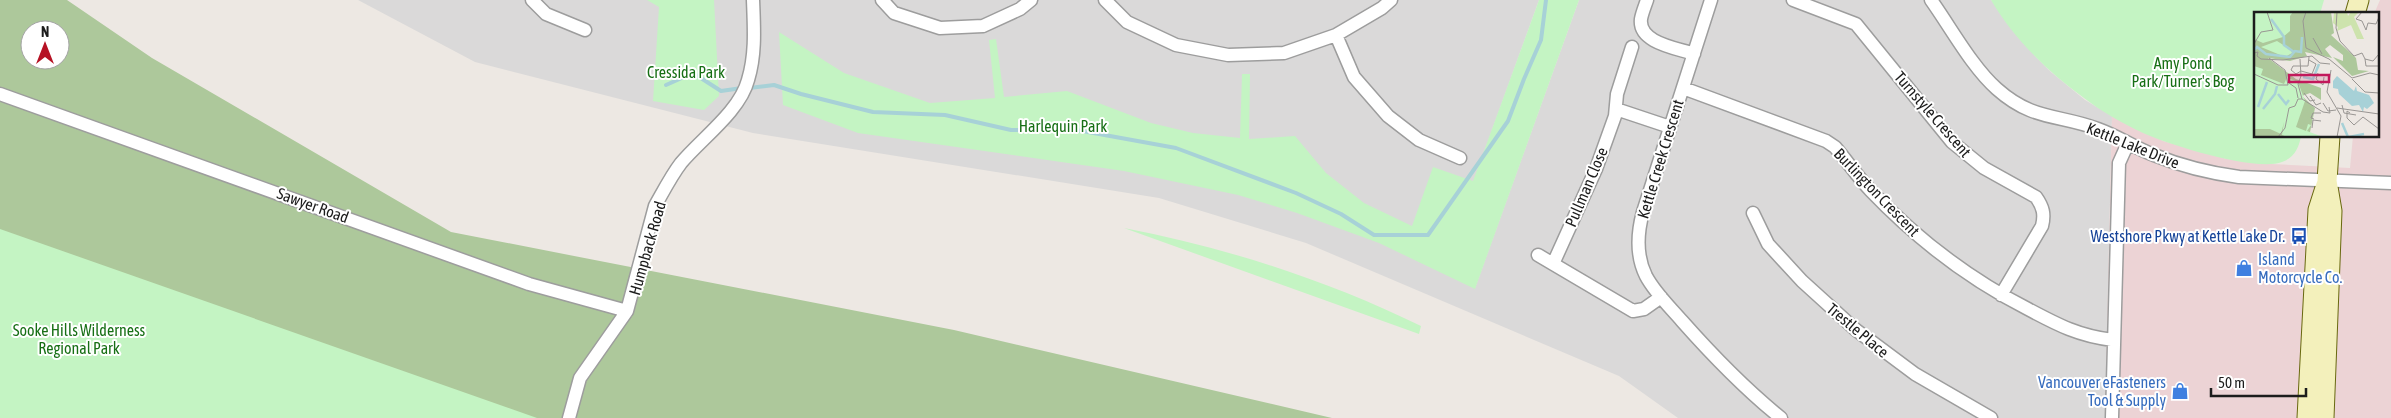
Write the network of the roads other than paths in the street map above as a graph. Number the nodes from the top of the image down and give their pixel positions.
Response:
1 (532, 0) edge
2 (753, 0) edge
3 (882, 0) edge
4 (1031, 0) edge
5 (1104, 0) edge
6 (1391, 0) edge
7 (1647, 0) edge
8 (1711, 0) edge
9 (1793, 0) edge
10 (1931, 0) edge
11 (585, 30) dead end
12 (1336, 35) junction
13 (1632, 47) dead end
14 (1694, 54) junction
15 (1683, 88) junction
16 (0, 94) edge
17 (1616, 109) junction
18 (1670, 127) junction
19 (2330, 138) edge
20 (2128, 144) junction
21 (1460, 158) dead end
22 (2328, 181) junction
23 (2391, 183) edge
24 (1752, 212) dead end
25 (1538, 255) dead end
26 (1553, 264) junction
27 (2001, 295) junction
28 (1662, 297) junction
29 (627, 311) junction
30 (2113, 340) junction
31 (569, 418) edge
32 (1781, 418) edge
33 (1991, 418) edge
34 (2112, 418) edge
35 (2307, 418) edge
36 (2324, 418) edge

1 - 11 street
2 - 29 street, Humpback Road
3 - 4 street
5 - 12 street
6 - 12 street
7 - 14 street
8 - 14 street, Kettle Creek Crescent
9 - 27 street, Turnstyle Crescent
10 - 20 street, Kettle Lake Drive
12 - 21 street
13 - 17 street, Pullman Close
14 - 15 street, Kettle Creek Crescent
15 - 18 street, Kettle Creek Crescent
15 - 27 street, Burlington Crescent
16 - 29 street, Sawyer Road
17 - 18 street
17 - 26 street, Pullman Close
18 - 28 street, Kettle Creek Crescent
19 - 22 main road
20 - 22 street, Kettle Lake Drive
20 - 30 street
22 - 23 street, Kettle Lake Drive
22 - 35 main road
22 - 36 main road
24 - 33 street, Trestle Place
25 - 26 street
26 - 28 street
27 - 30 street, Burlington Crescent
28 - 32 street, Kettle Creek Crescent
29 - 31 street, Humpback Road
30 - 34 street

